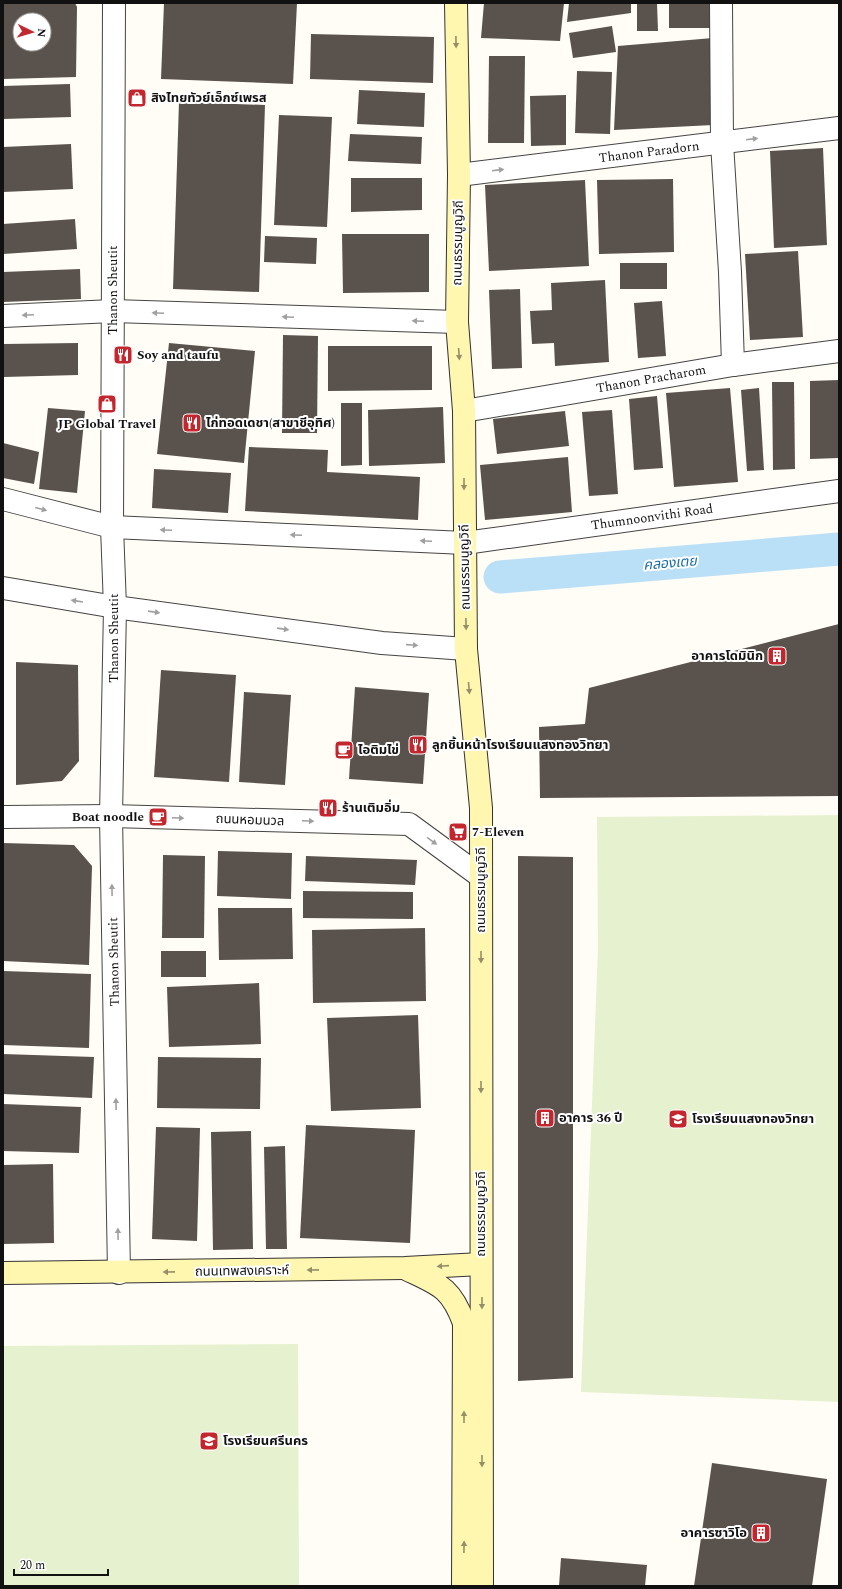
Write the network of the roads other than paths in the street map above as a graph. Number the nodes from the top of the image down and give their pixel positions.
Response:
1 (114, 3) edge
2 (456, 3) edge
3 (721, 3) edge
4 (839, 128) edge
5 (722, 143) junction
6 (459, 175) junction
7 (113, 311) junction
8 (3, 316) edge
9 (457, 322) junction
10 (839, 351) edge
11 (733, 366) junction
12 (464, 411) junction
13 (839, 492) edge
14 (3, 499) edge
15 (112, 527) junction
16 (465, 543) junction
17 (3, 588) edge
18 (115, 606) junction
19 (466, 649) junction
20 (111, 816) junction
21 (3, 817) edge
22 (480, 876) junction
23 (482, 1264) junction
24 (405, 1268) junction
25 (119, 1272) junction
26 (3, 1273) edge
27 (463, 1586) edge
28 (482, 1586) edge

1 - 7 street, Thanon Sheutit
2 -> 6 street, ถนนธรรมนูญวิถี
3 - 5 street
5 -> 4 street, Thanon Paradorn
6 -> 5 street, Thanon Paradorn
5 - 11 street
6 - 9 street, ถนนธรรมนูญวิถี
7 -> 8 street
9 -> 7 street
7 - 15 street, Thanon Sheutit
9 -> 12 street, ถนนธรรมนูญวิถี
10 - 11 street, Thanon Pracharom
11 - 12 street, Thanon Pracharom
12 -> 16 street, ถนนธรรมนูญวิถี
13 - 16 street, Thumnoonvithi Road
14 -> 15 street, Thumnoonvithi Road
16 -> 15 street, Thumnoonvithi Road
15 - 18 street, Thanon Sheutit
16 -> 19 street, ถนนธรรมนูญวิถี
18 -> 17 street
18 -> 19 street
18 - 20 street, Thanon Sheutit
19 -> 22 street, ถนนธรรมนูญวิถี
20 - 21 street, ถนนหอมนวล
20 -> 22 street, ถนนหอมนวล
25 -> 20 street, Thanon Sheutit
22 -> 23 street, ถนนธรรมนูญวิถี
23 -> 24 street, ถนนเทพสงเคราะห์
23 -> 28 street, ถนนธรรมนูญวิถี
24 -> 25 street, ถนนเทพสงเคราะห์
27 -> 24 street
25 - 26 street, ถนนเทพสงเคราะห์

